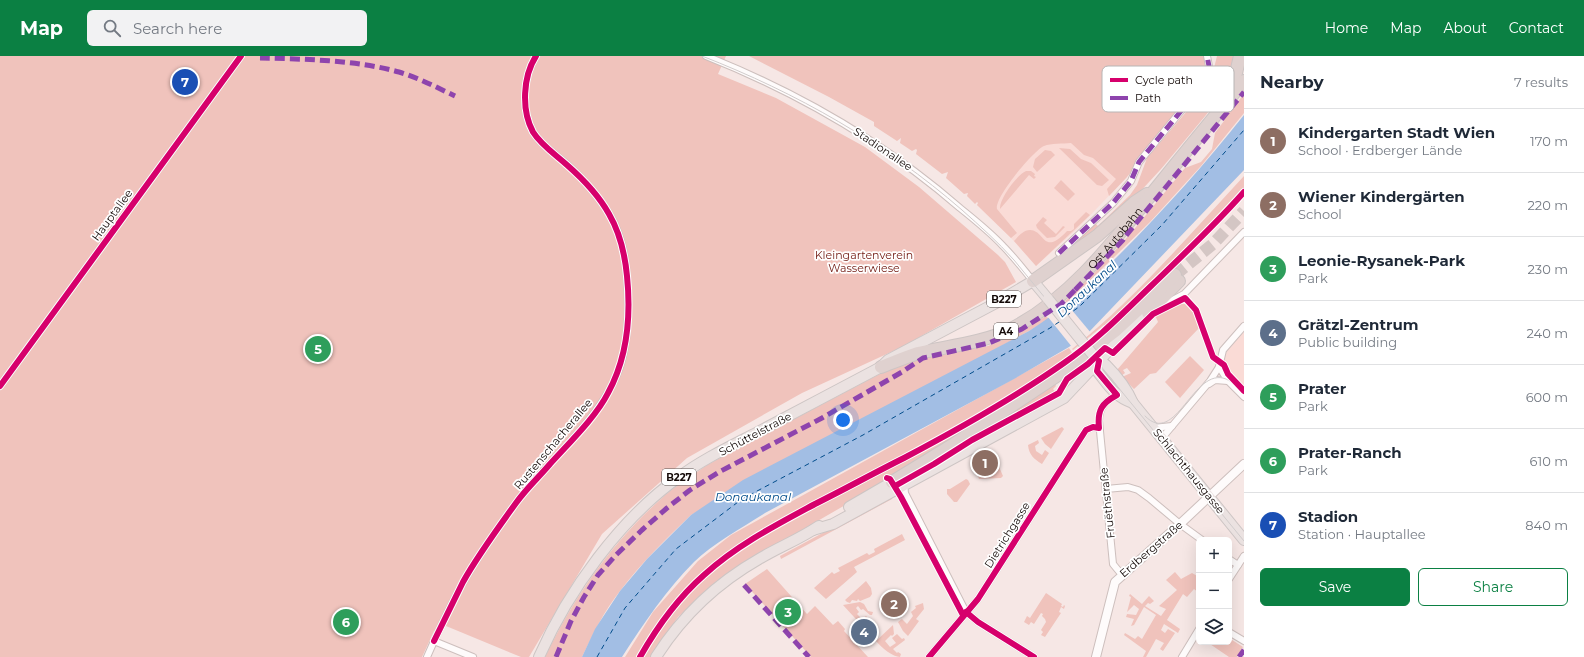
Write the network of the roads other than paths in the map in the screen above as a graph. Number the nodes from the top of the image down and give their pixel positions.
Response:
1 (241, 56) edge
2 (536, 56) edge
3 (706, 56) edge
4 (1207, 56) edge
5 (1240, 56) edge
6 (1209, 66) edge
7 (1234, 78) edge
8 (1244, 81) edge
9 (1234, 93) edge
10 (1180, 112) edge
11 (1219, 112) edge
12 (1158, 186) junction
13 (1244, 232) edge
14 (1059, 253) dead end
15 (1033, 281) junction
16 (1148, 313) junction
17 (1244, 326) edge
18 (1096, 358) junction
19 (1219, 366) junction
20 (882, 367) junction
21 (1228, 381) junction
22 (1207, 385) junction
23 (0, 386) edge
24 (1117, 395) junction
25 (1244, 397) edge
26 (1133, 402) junction
27 (1172, 426) junction
28 (1099, 428) junction
29 (1153, 428) junction
30 (1162, 438) junction
31 (1244, 464) edge
32 (910, 471) junction
33 (892, 482) joint
34 (904, 486) junction
35 (1106, 489) junction
36 (1209, 496) junction
37 (1180, 524) junction
38 (814, 530) junction
39 (1198, 537) edge
40 (1244, 540) edge
41 (1244, 556) edge
42 (1232, 561) edge
43 (1238, 565) junction
44 (1232, 574) edge
45 (1122, 575) junction
46 (966, 612) junction
47 (1196, 634) edge
48 (1232, 634) edge
49 (434, 641) junction
50 (1244, 641) edge
51 (426, 657) edge
52 (473, 657) edge
53 (539, 657) edge
54 (656, 657) edge
55 (929, 657) edge
56 (1034, 657) edge
57 (1096, 657) edge
58 (1182, 657) edge

1 - 23 street, Hauptallee
2 - 49 street, Rustenschacherallee
3 - 15 street, Stadionallee
4 - 6 street
5 - 7 highway
8 - 9 highway, Ost Autobahn / A4
10 - 14 street
11 - 12 highway, Ost Autobahn / A4
12 - 15 highway
12 - 20 highway, Ost Autobahn / A4
13 - 16 street
15 - 18 main road, bridge
15 - 20 main road, Schüttelstraße / B227
16 - 18 main road
16 - 32 highway
17 - 19 street
18 - 24 main road, Schlachthausgasse
18 - 26 main road, Schlachthausgasse
18 - 34 main road
19 - 21 street
19 - 22 street
20 - 53 main road, Schüttelstraße / B227
21 - 22 street
21 - 25 street
22 - 27 street
24 - 26 main road, Schlachthausgasse
24 - 28 street, Fruëthstraße
26 - 29 main road, Schlachthausgasse
27 - 29 street
27 - 30 street
28 - 35 street, Fruëthstraße
28 - 46 street, Dietrichgasse
29 - 30 main road, Schlachthausgasse
30 - 36 main road, Schlachthausgasse
31 - 36 street, Erdbergstraße
32 - 33 highway
32 - 34 street
33 - 38 main road
34 - 38 main road
34 - 46 street
35 - 37 street
35 - 45 street, Fruëthstraße
36 - 37 street, Erdbergstraße
36 - 40 main road, Schlachthausgasse
37 - 39 street
37 - 45 street, Erdbergstraße
38 - 54 main road
41 - 43 street
42 - 43 street
43 - 44 street
45 - 57 street, Erdbergstraße
46 - 55 street, Dietrichgasse
46 - 56 street
47 - 58 street
48 - 50 street
49 - 51 street, Rustenschacherallee
49 - 52 street

